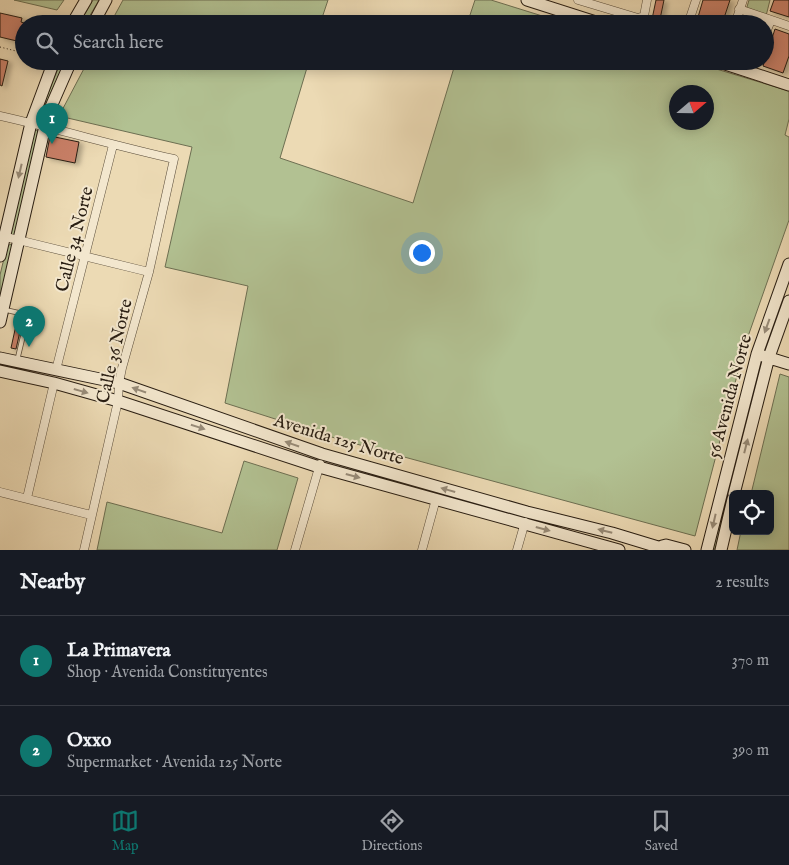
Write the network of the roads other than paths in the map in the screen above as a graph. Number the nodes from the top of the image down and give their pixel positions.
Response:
1 (86, 0) edge
2 (106, 0) edge
3 (527, 0) edge
4 (546, 0) edge
5 (578, 0) edge
6 (648, 0) edge
7 (696, 0) edge
8 (743, 0) edge
9 (557, 9) junction
10 (740, 9) junction
11 (78, 15) edge
12 (98, 15) edge
13 (575, 15) edge
14 (628, 15) edge
15 (644, 15) edge
16 (691, 15) edge
17 (738, 15) edge
18 (756, 15) edge
19 (774, 21) edge
20 (789, 26) edge
21 (51, 70) edge
22 (67, 70) edge
23 (743, 70) edge
24 (789, 85) edge
25 (0, 116) edge
26 (31, 123) junction
27 (45, 126) junction
28 (113, 145) junction
29 (2, 236) edge
30 (19, 239) junction
31 (0, 256) edge
32 (85, 256) junction
33 (789, 264) edge
34 (149, 272) junction
35 (789, 301) edge
36 (3, 309) junction
37 (0, 322) edge
38 (757, 354) junction
39 (769, 357) junction
40 (0, 358) edge
41 (17, 362) junction
42 (789, 364) edge
43 (0, 370) edge
44 (56, 370) junction
45 (54, 383) junction
46 (119, 383) junction
47 (118, 401) junction
48 (322, 454) junction
49 (319, 466) junction
50 (735, 490) edge
51 (0, 492) edge
52 (27, 498) junction
53 (436, 499) junction
54 (527, 512) junction
55 (92, 515) junction
56 (729, 516) edge
57 (525, 524) junction
58 (708, 545) edge
59 (663, 548) edge
60 (84, 550) edge
61 (295, 550) edge
62 (422, 550) edge
63 (517, 550) edge
64 (620, 550) edge
65 (685, 550) edge
66 (703, 550) edge
67 (721, 550) edge

1 - 11 main road
2 - 12 main road
3 - 9 main road
4 - 9 main road
5 - 14 street
6 - 15 street
7 - 16 street
8 - 10 street
9 - 13 main road
10 - 17 street
10 - 18 street
19 - 20 street
21 - 26 main road
22 - 27 main road
23 - 24 main road
25 - 26 street
26 - 27 street
26 -> 29 main road
27 - 28 street
27 - 30 main road
28 - 32 street, Calle 34 Norte
28 - 34 street, Calle 36 Norte
29 - 30 street
29 - 31 main road
30 - 32 street
30 - 36 main road
32 - 34 street
32 - 44 street, Calle 34 Norte
33 -> 38 main road, 56 Avenida Norte
34 - 46 street, Calle 36 Norte
35 - 39 main road, 56 Avenida Norte
36 - 37 main road
36 - 41 lane
38 - 39 main road
38 -> 58 main road, 56 Avenida Norte
39 - 42 main road
50 -> 39 main road, 56 Avenida Norte
40 - 41 main road, Avenida 125 Norte
41 - 44 main road, Avenida 125 Norte
43 - 45 main road, Avenida 125 Norte
44 - 46 main road, Avenida 125 Norte
45 -> 47 main road, Avenida 125 Norte
45 - 52 street
46 - 47 street, Calle 36 Norte
48 -> 46 main road, Avenida 125 Norte
47 -> 49 main road, Avenida 125 Norte
47 - 55 street, Calle 36 Norte
48 - 49 street
54 -> 48 main road, Avenida 125 Norte
49 -> 53 main road, Avenida 125 Norte
49 - 61 street
51 - 52 street
52 - 55 street
53 - 57 main road, Avenida 125 Norte
53 - 62 street
54 - 57 street
59 -> 54 main road, Avenida 125 Norte
55 - 60 street, Calle 36 Norte
56 - 67 main road
57 - 63 street
57 -> 64 main road, Avenida 125 Norte
58 - 66 main road, 56 Avenida Norte
59 - 65 main road

